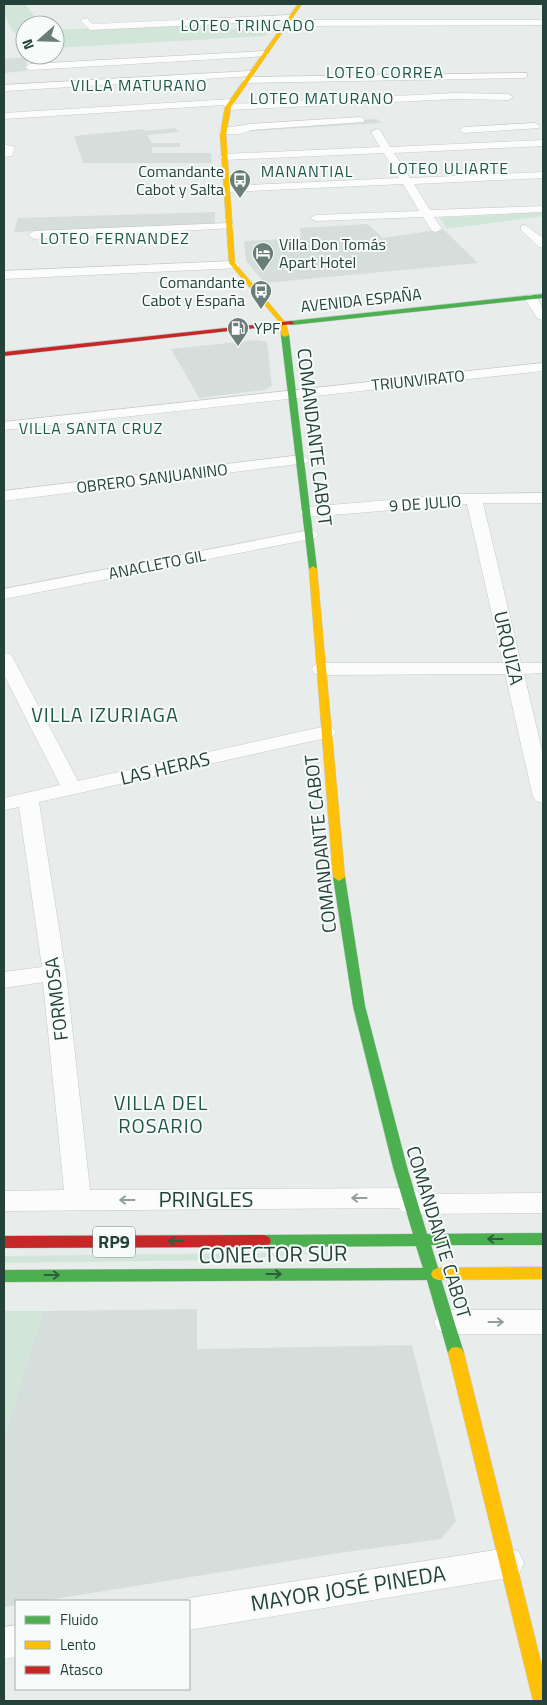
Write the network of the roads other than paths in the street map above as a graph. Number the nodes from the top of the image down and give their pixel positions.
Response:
1 (294, 14) edge
2 (84, 20) dead end
3 (543, 23) edge
4 (236, 24) dead end
5 (265, 54) junction
6 (169, 59) junction
7 (75, 64) junction
8 (30, 67) dead end
9 (524, 75) dead end
10 (248, 77) junction
11 (182, 78) junction
12 (84, 84) junction
13 (4, 88) edge
14 (422, 95) dead end
15 (508, 97) dead end
16 (41, 100) junction
17 (230, 102) junction
18 (4, 116) edge
19 (360, 120) dead end
20 (464, 130) dead end
21 (223, 131) junction
22 (376, 132) dead end
23 (543, 134) edge
24 (543, 143) edge
25 (4, 147) edge
26 (387, 150) junction
27 (4, 154) edge
28 (224, 157) junction
29 (543, 175) edge
30 (407, 182) junction
31 (226, 189) junction
32 (543, 208) edge
33 (426, 214) junction
34 (316, 218) dead end
35 (229, 226) junction
36 (525, 228) dead end
37 (436, 229) dead end
38 (34, 235) dead end
39 (543, 244) edge
40 (234, 266) junction
41 (4, 275) edge
42 (538, 300) edge
43 (543, 316) edge
44 (284, 328) junction
45 (4, 354) edge
46 (4, 360) edge
47 (543, 367) edge
48 (292, 394) junction
49 (4, 426) edge
50 (300, 460) junction
51 (4, 496) edge
52 (543, 498) edge
53 (474, 499) junction
54 (307, 512) junction
55 (310, 535) junction
56 (4, 594) edge
57 (4, 658) edge
58 (513, 668) junction
59 (543, 668) edge
60 (321, 669) junction
61 (326, 732) junction
62 (72, 789) junction
63 (543, 797) edge
64 (28, 798) junction
65 (4, 804) edge
66 (54, 973) junction
67 (4, 980) edge
68 (78, 1200) junction
69 (4, 1201) edge
70 (409, 1201) junction
71 (543, 1203) edge
72 (421, 1239) junction
73 (543, 1239) edge
74 (4, 1242) edge
75 (432, 1272) junction
76 (543, 1273) edge
77 (4, 1276) edge
78 (448, 1322) junction
79 (543, 1322) edge
80 (508, 1563) junction
81 (190, 1614) edge
82 (542, 1701) edge

1 - 2 street
1 - 3 street
1 - 4 street
1 - 5 main road
5 - 6 street
5 - 10 main road
6 - 7 street
6 - 11 street
7 - 8 street
7 - 12 street
9 - 10 street
10 - 11 street
10 - 17 main road
11 - 12 street
12 - 16 street
13 - 16 street
14 - 17 street
15 - 17 street
16 - 17 street
16 - 18 street
17 - 21 main road
19 - 21 street
20 - 23 street
21 - 28 main road
22 - 26 street
24 - 26 street
25 - 27 street
26 - 28 street
26 - 30 street
28 - 31 main road
29 - 30 street
30 - 31 street
30 - 33 street
31 - 35 main road
32 - 33 street
33 - 34 street
33 - 37 street
35 - 38 street
35 - 40 main road
36 - 39 street
40 - 41 street
40 - 44 main road, COMANDANTE CABOT
42 - 43 street
42 - 44 main road, AVENIDA ESPAÑA
44 - 45 main road, AVENIDA ESPAÑA
44 - 46 main road, AVENIDA ESPAÑA
44 - 48 main road, COMANDANTE CABOT
47 - 48 street, TRIUNVIRATO
48 - 49 street, TRIUNVIRATO
48 - 50 main road, COMANDANTE CABOT
50 - 51 street, OBRERO SANJUANINO
50 - 54 main road, COMANDANTE CABOT
52 - 53 street, 9 DE JULIO
53 - 54 street, 9 DE JULIO
53 - 58 street, URQUIZA
54 - 55 main road, COMANDANTE CABOT
55 - 56 street, ANACLETO GIL
55 - 60 main road, COMANDANTE CABOT
57 - 62 street
58 - 59 street
58 - 60 street
58 - 63 street, URQUIZA
60 - 61 main road, COMANDANTE CABOT
61 - 62 street, LAS HERAS
61 - 70 main road, COMANDANTE CABOT
62 - 64 street, LAS HERAS
64 - 65 street, LAS HERAS
64 - 66 street, FORMOSA
66 - 67 street
66 - 68 street, FORMOSA
68 - 69 street, PRINGLES
70 -> 68 street, PRINGLES
70 - 71 street, PRINGLES
70 - 72 main road, COMANDANTE CABOT
73 -> 72 main road, CONECTOR SUR / RP9
72 -> 74 main road, CONECTOR SUR / RP9
72 - 75 main road, COMANDANTE CABOT
75 - 76 main road, CONECTOR SUR / RP9
77 -> 75 main road, CONECTOR SUR / RP9
75 - 78 main road, COMANDANTE CABOT
78 -> 79 street
78 - 80 main road, COMANDANTE CABOT
80 - 81 street, MAYOR JOSÉ PINEDA
80 - 82 main road, COMANDANTE CABOT

